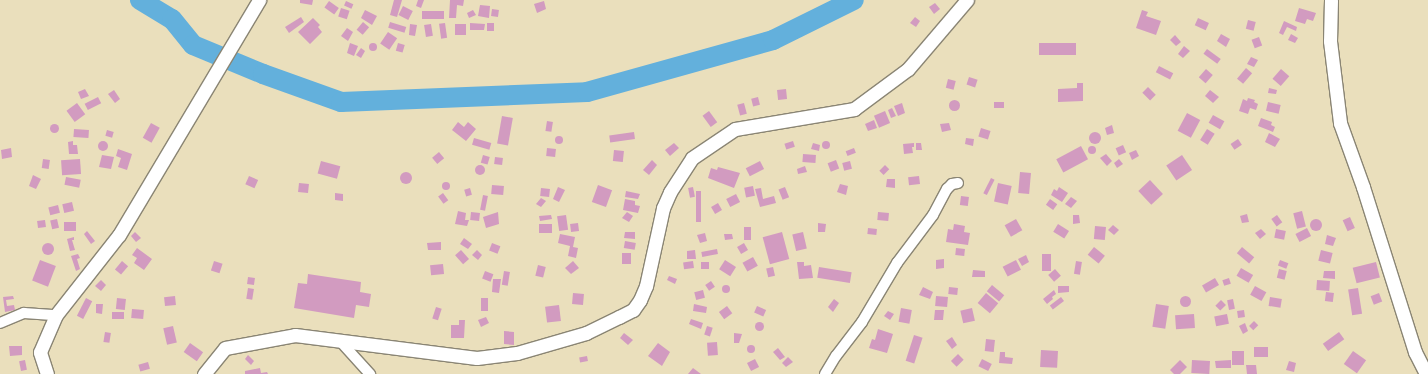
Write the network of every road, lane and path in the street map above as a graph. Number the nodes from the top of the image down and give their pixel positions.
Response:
1 (259, 0) edge
2 (967, 0) edge
3 (1330, 0) edge
4 (958, 183) dead end
5 (56, 315) junction
6 (0, 323) edge
7 (340, 341) junction
8 (47, 374) edge
9 (204, 374) edge
10 (370, 374) edge
11 (825, 374) edge
12 (1426, 374) edge

1 - 5 street
2 - 7 street
3 - 12 street
4 - 11 street
5 - 6 street
5 - 8 street
7 - 9 street
7 - 10 street

